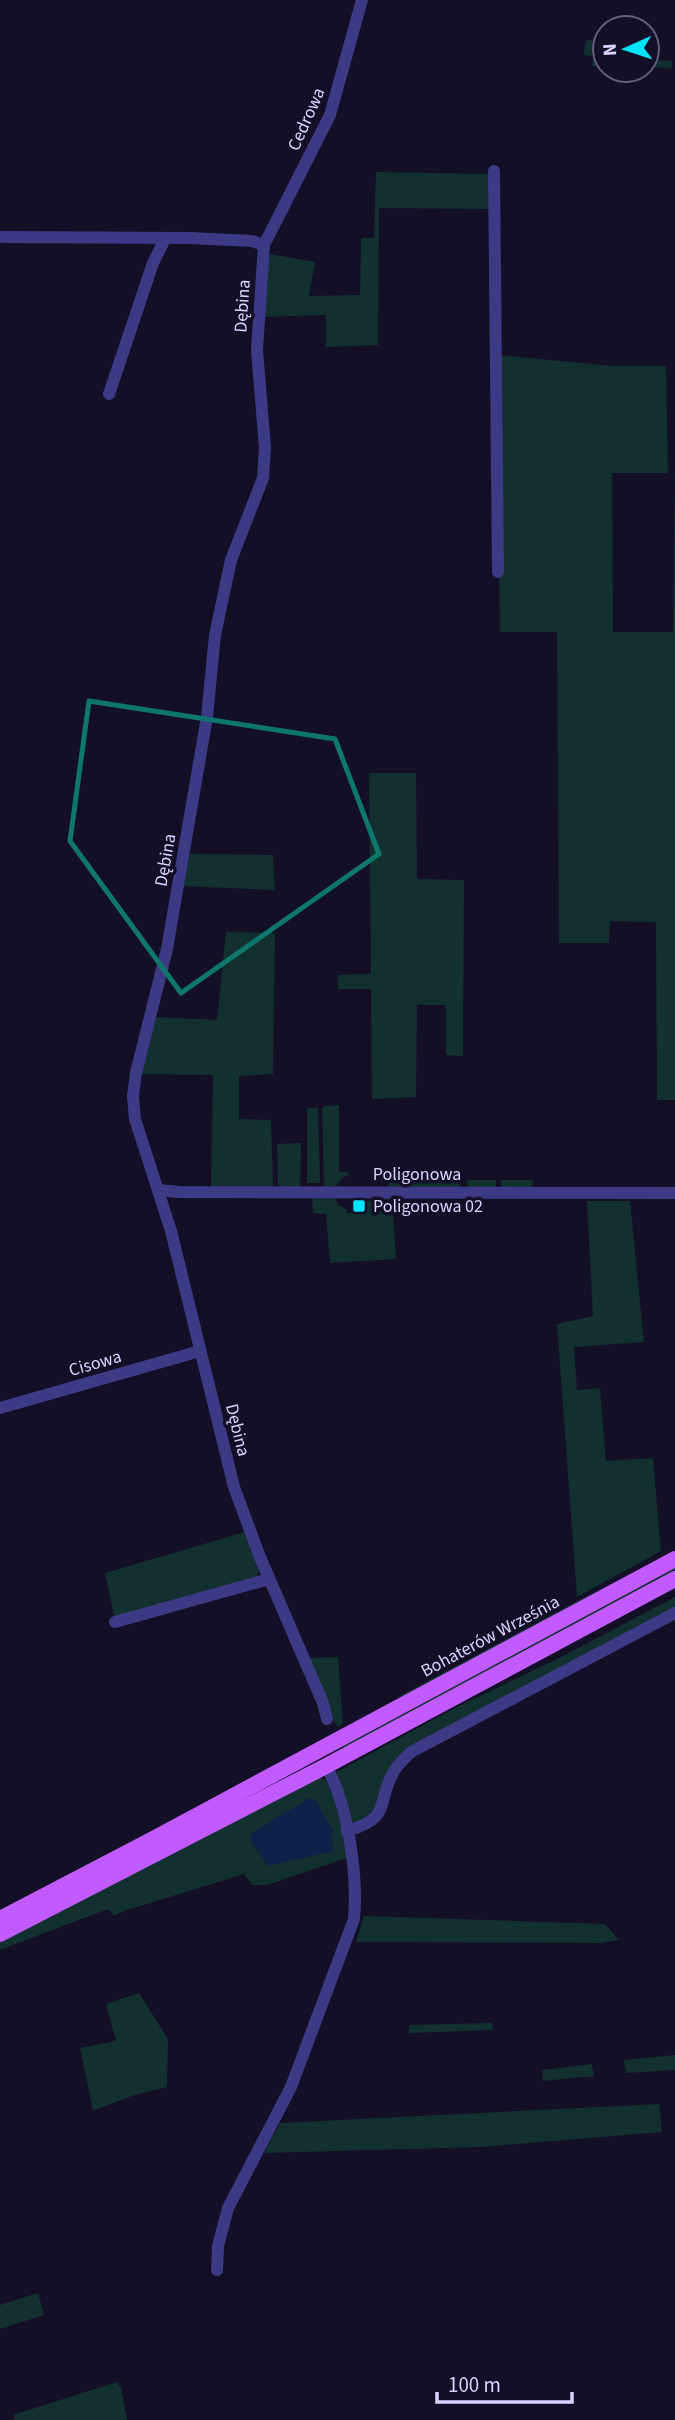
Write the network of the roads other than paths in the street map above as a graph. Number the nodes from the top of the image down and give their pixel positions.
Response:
1 (362, 0) edge
2 (494, 171) dead end
3 (0, 237) edge
4 (165, 239) junction
5 (264, 245) junction
6 (109, 394) dead end
7 (498, 572) dead end
8 (675, 1193) edge
9 (161, 1196) junction
10 (200, 1351) junction
11 (0, 1408) edge
12 (675, 1559) edge
13 (269, 1579) junction
14 (675, 1579) edge
15 (675, 1612) edge
16 (116, 1622) dead end
17 (327, 1720) dead end
18 (326, 1766) junction
19 (347, 1831) junction
20 (0, 1919) edge
21 (0, 1934) edge
22 (217, 2270) dead end

1 - 5 street, Cedrowa
2 - 7 street
3 - 4 street
4 - 5 street
4 - 6 street
5 - 9 street, Dębina
8 - 9 street, Poligonowa
9 - 10 street, Dębina
10 - 11 street, Cisowa
10 - 13 street, Dębina
12 - 20 main road, Bohaterów Września
13 - 16 street
13 - 17 street, Dębina
14 - 18 main road, Bohaterów Września
15 - 19 street
18 - 19 street
18 - 21 main road, Bohaterów Września
19 - 22 street

